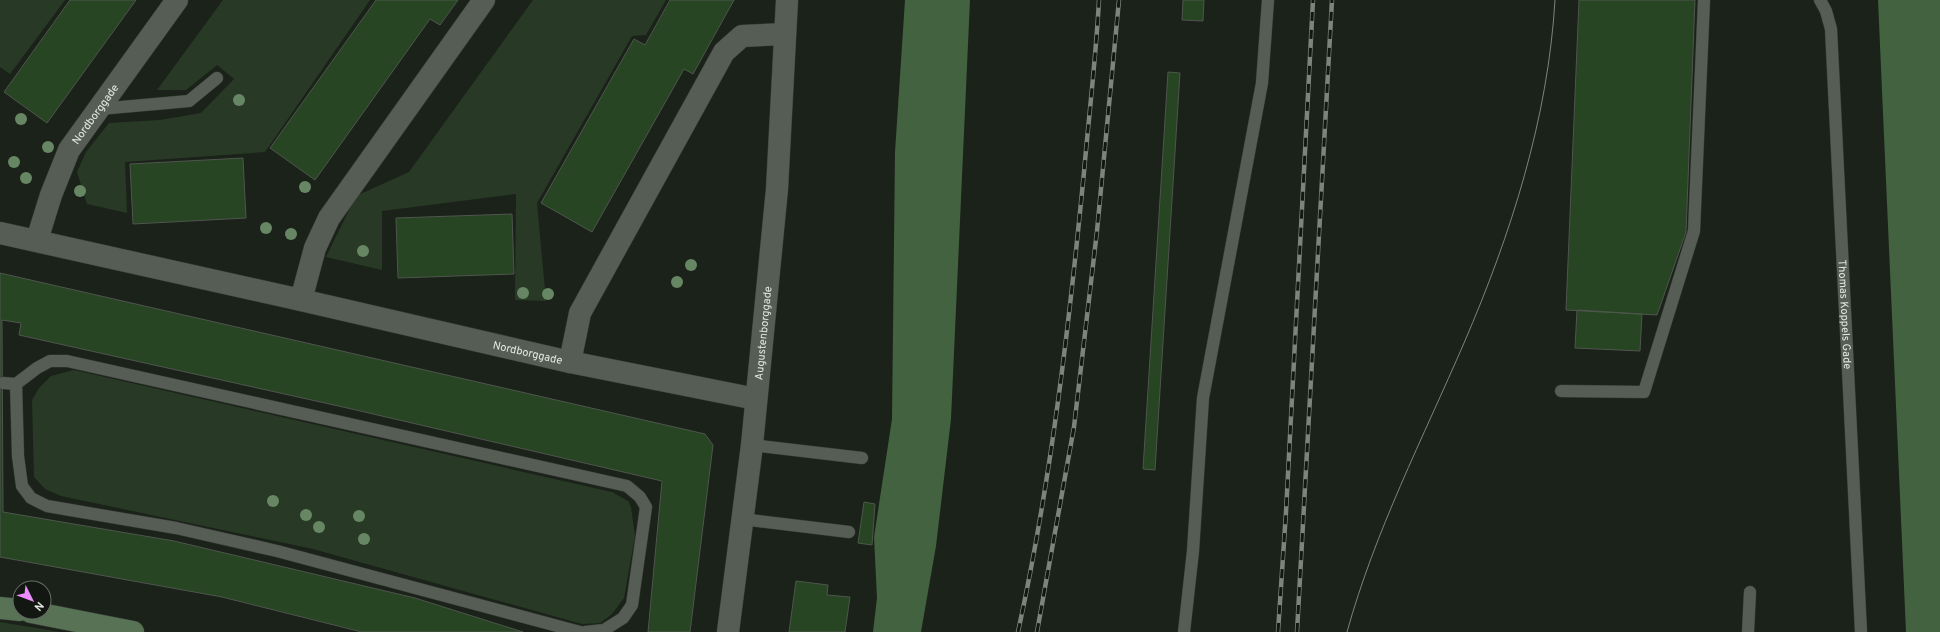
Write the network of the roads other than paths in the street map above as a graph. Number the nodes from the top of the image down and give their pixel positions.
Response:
1 (176, 0) edge
2 (484, 0) edge
3 (787, 0) edge
4 (1268, 0) edge
5 (1704, 0) edge
6 (1820, 0) edge
7 (785, 34) junction
8 (217, 78) dead end
9 (99, 109) junction
10 (0, 233) edge
11 (37, 240) junction
12 (301, 300) junction
13 (570, 362) junction
14 (3, 383) dead end
15 (16, 384) junction
16 (1561, 391) dead end
17 (756, 399) junction
18 (752, 445) junction
19 (862, 458) dead end
20 (742, 519) junction
21 (849, 532) dead end
22 (1750, 592) dead end
23 (0, 608) edge
24 (12, 609) edge
25 (52, 616) edge
26 (133, 632) edge
27 (580, 632) edge
28 (585, 632) edge
29 (728, 632) edge
30 (1184, 632) edge
31 (1748, 632) edge
32 (1861, 632) edge

1 - 9 street, Nordborggade
2 - 12 street
3 - 7 street, Augustenborggade
4 - 30 lane
5 - 16 lane
6 - 32 lane, Thomas Koppels Gade
7 - 13 street
7 - 17 street, Augustenborggade
8 - 9 lane
9 - 11 street, Nordborggade
10 - 11 street, Nordborggade
11 - 12 street, Nordborggade
12 - 13 street, Nordborggade
13 - 17 street, Nordborggade
14 - 15 lane
15 - 27 lane
15 - 28 lane
17 - 18 street, Augustenborggade
18 - 19 lane
18 - 20 street, Augustenborggade
20 - 21 lane
20 - 29 street, Augustenborggade
22 - 31 lane
23 - 24 main road
25 - 26 main road

